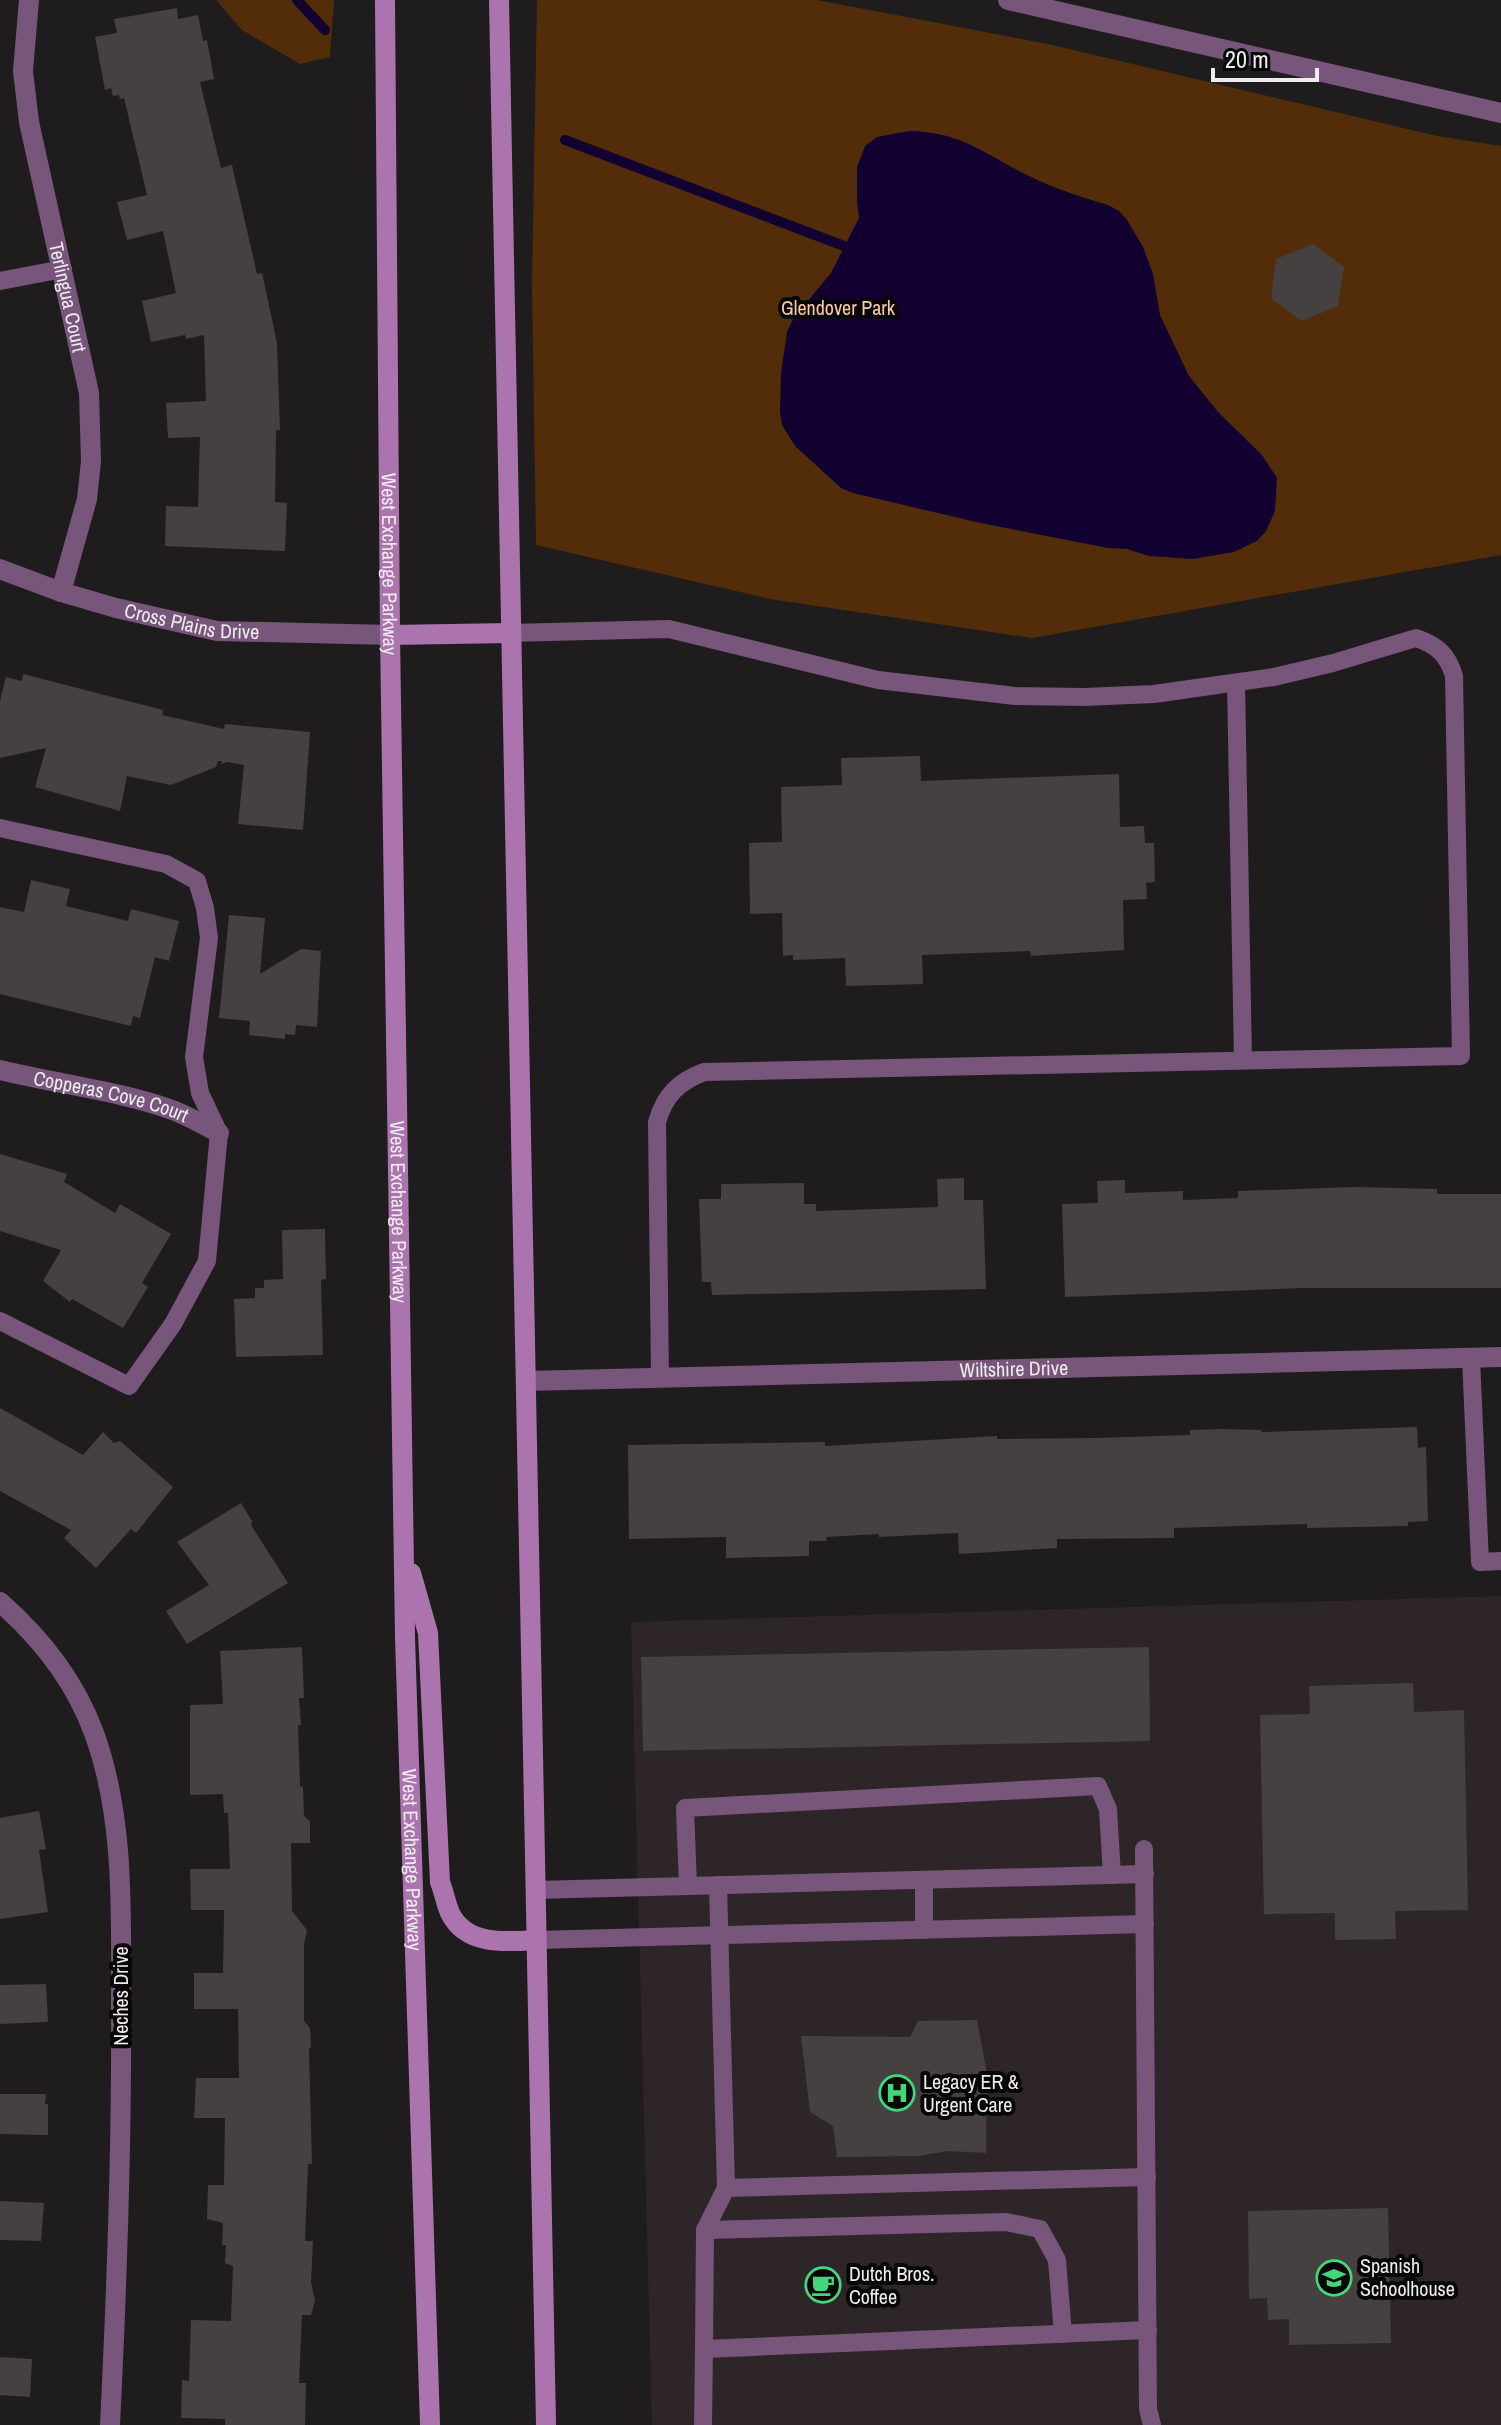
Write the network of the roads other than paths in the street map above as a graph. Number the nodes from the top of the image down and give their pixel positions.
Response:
1 (29, 0) edge
2 (385, 0) edge
3 (499, 0) edge
4 (1008, 0) edge
5 (1068, 6) edge
6 (1501, 113) edge
7 (63, 269) junction
8 (0, 281) edge
9 (0, 569) edge
10 (61, 592) junction
11 (510, 633) junction
12 (390, 635) junction
13 (1236, 683) junction
14 (0, 828) edge
15 (1243, 1060) junction
16 (0, 1070) edge
17 (219, 1133) junction
18 (0, 1321) edge
19 (1501, 1357) edge
20 (1471, 1358) junction
21 (660, 1378) junction
22 (526, 1381) junction
23 (403, 1546) junction
24 (1501, 1561) edge
25 (0, 1602) edge
26 (1144, 1849) dead end
27 (1145, 1874) junction
28 (1112, 1875) junction
29 (924, 1880) junction
30 (718, 1885) junction
31 (688, 1886) junction
32 (536, 1890) junction
33 (1145, 1924) junction
34 (924, 1930) junction
35 (719, 1935) junction
36 (536, 1940) junction
37 (1147, 2177) junction
38 (726, 2188) junction
39 (705, 2230) junction
40 (1148, 2330) junction
41 (1063, 2334) junction
42 (704, 2349) junction
43 (110, 2425) edge
44 (430, 2425) edge
45 (546, 2425) edge
46 (703, 2425) edge
47 (1152, 2425) edge

1 - 7 street, Terlingua Court
2 - 12 main road, West Exchange Parkway
3 - 11 main road
4 - 5 street
5 - 6 street
7 - 8 lane
7 - 10 street, Terlingua Court
9 - 10 street, Cross Plains Drive
10 - 12 street, Cross Plains Drive
11 - 12 main road
11 - 13 lane
11 - 22 main road
12 - 23 main road, West Exchange Parkway
13 - 15 lane
13 - 15 lane
14 - 17 lane
15 - 21 lane
16 - 17 street, Copperas Cove Court
17 - 18 lane
19 - 20 street, Wiltshire Drive
20 - 21 street, Wiltshire Drive
20 - 24 lane
21 - 22 street, Wiltshire Drive
22 - 32 main road
23 - 36 main road
23 - 44 main road, West Exchange Parkway
25 - 43 street, Neches Drive
26 - 27 lane
27 - 28 lane
27 - 33 lane
28 - 29 lane
28 - 31 lane
29 - 30 lane
29 - 34 lane
30 - 31 lane
30 - 35 lane
31 - 32 lane
32 - 36 main road
33 - 34 lane
33 - 37 lane
34 - 35 lane
35 - 36 lane
35 - 38 lane
36 - 45 main road
37 - 38 lane
37 - 40 lane
38 - 39 lane
39 - 41 lane
39 - 42 lane
40 - 41 lane
40 - 47 lane
41 - 42 lane
42 - 46 lane

